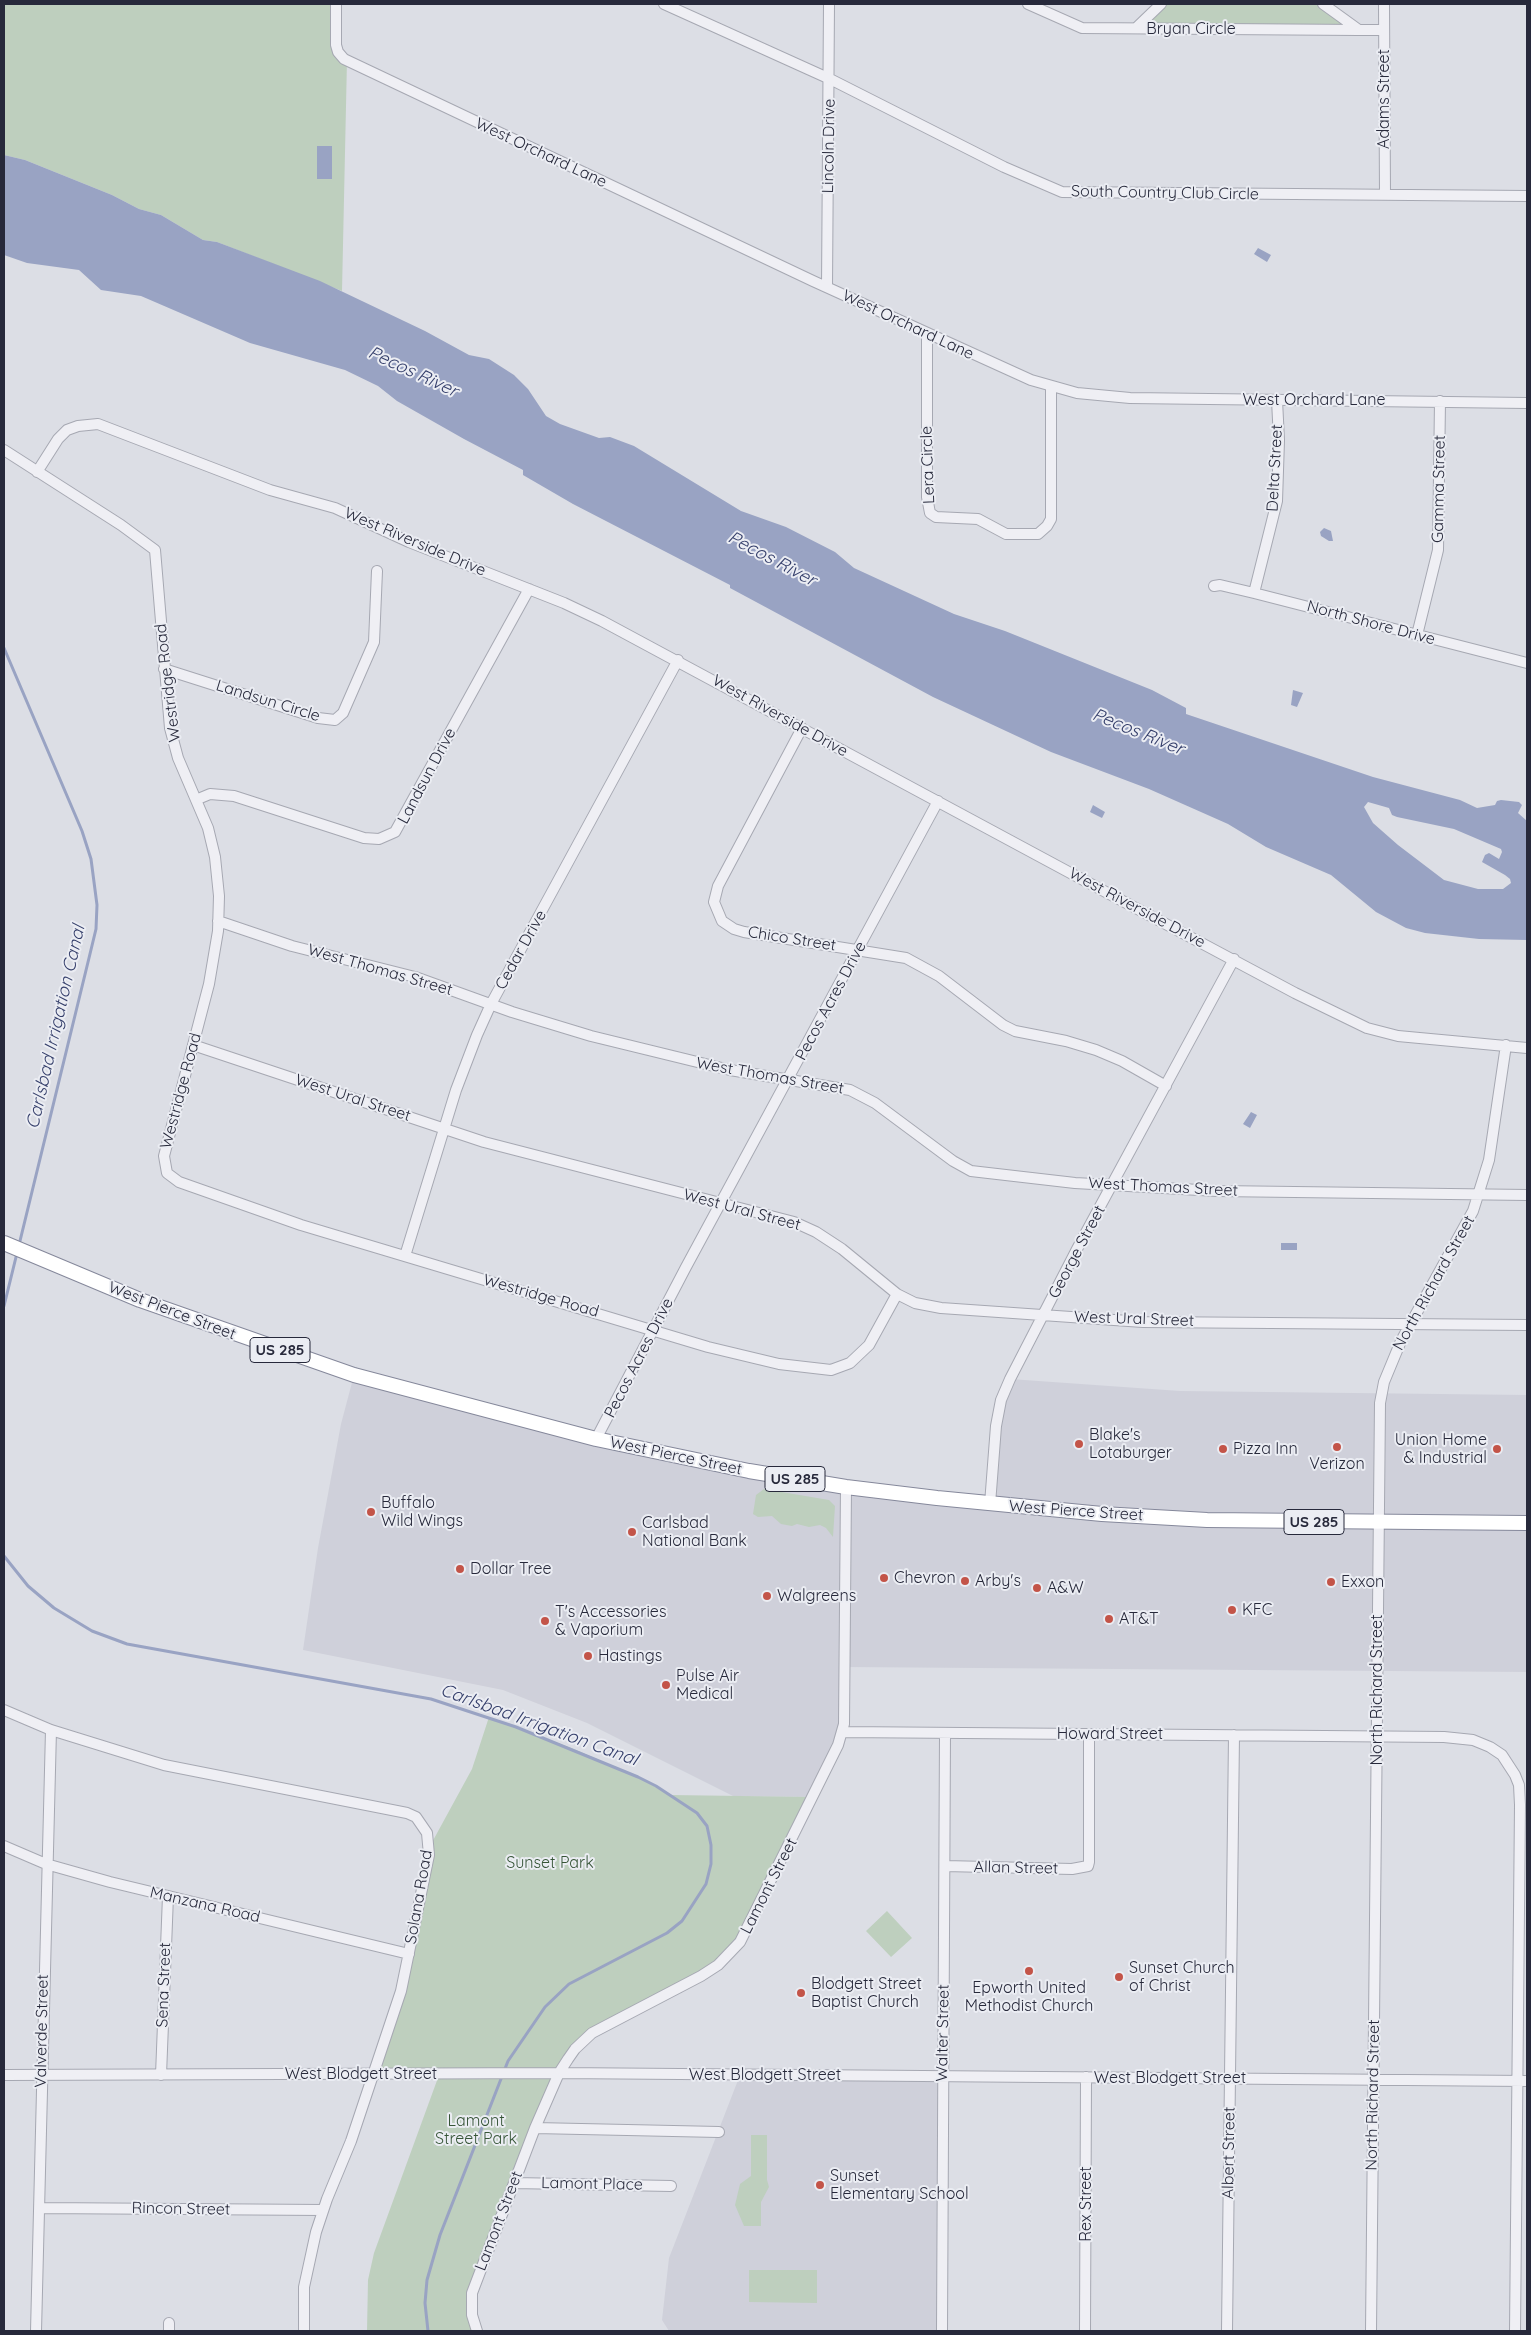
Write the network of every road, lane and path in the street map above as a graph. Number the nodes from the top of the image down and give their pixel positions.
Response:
1 (336, 4) edge
2 (664, 4) edge
3 (829, 4) edge
4 (1028, 4) edge
5 (1161, 4) edge
6 (1323, 4) edge
7 (1384, 4) edge
8 (1136, 28) junction
9 (1359, 30) junction
10 (1384, 30) junction
11 (830, 79) junction
12 (1384, 195) junction
13 (1527, 196) edge
14 (827, 287) junction
15 (927, 333) junction
16 (1051, 387) junction
17 (1277, 400) junction
18 (1440, 401) junction
19 (1527, 402) edge
20 (4, 450) edge
21 (37, 472) junction
22 (377, 572) dead end
23 (1214, 586) dead end
24 (529, 590) junction
25 (1254, 593) junction
26 (1417, 635) junction
27 (678, 660) junction
28 (1527, 663) edge
29 (164, 669) junction
30 (802, 728) junction
31 (198, 799) junction
32 (938, 801) junction
33 (218, 921) junction
34 (858, 950) junction
35 (1234, 959) junction
36 (491, 1004) junction
37 (193, 1045) junction
38 (1506, 1045) junction
39 (1527, 1048) edge
40 (790, 1079) junction
41 (1166, 1086) junction
42 (444, 1128) junction
43 (1113, 1186) junction
44 (1479, 1195) junction
45 (1527, 1195) edge
46 (721, 1204) junction
47 (4, 1243) edge
48 (404, 1256) junction
49 (898, 1294) junction
50 (1044, 1315) junction
51 (1411, 1324) junction
52 (1527, 1325) edge
53 (653, 1330) junction
54 (596, 1440) junction
55 (846, 1487) junction
56 (990, 1504) junction
57 (1378, 1522) junction
58 (1527, 1523) edge
59 (4, 1710) edge
60 (51, 1730) junction
61 (843, 1732) junction
62 (945, 1734) junction
63 (1089, 1734) junction
64 (1234, 1735) junction
65 (1377, 1736) junction
66 (4, 1846) edge
67 (46, 1864) junction
68 (945, 1866) junction
69 (168, 1896) junction
70 (409, 1954) junction
71 (372, 2074) junction
72 (559, 2074) junction
73 (4, 2075) edge
74 (41, 2075) junction
75 (160, 2075) junction
76 (943, 2077) junction
77 (1086, 2077) junction
78 (1230, 2078) junction
79 (1373, 2080) junction
80 (1522, 2081) edge
81 (535, 2128) junction
82 (719, 2132) dead end
83 (514, 2183) junction
84 (671, 2186) dead end
85 (40, 2208) junction
86 (323, 2210) junction
87 (36, 2331) edge
88 (304, 2331) edge
89 (477, 2331) edge
90 (942, 2331) edge
91 (1085, 2331) edge
92 (1227, 2331) edge
93 (1371, 2331) edge
94 (1515, 2331) edge

1 - 14 street, West Orchard Lane
2 - 11 street, South Country Club Circle
3 - 11 street, Lincoln Drive
4 - 8 street, Bryan Circle
5 - 8 street
6 - 9 street
7 - 10 street, Adams Street
8 - 9 street, Bryan Circle
9 - 10 street, Bryan Circle
10 - 12 street, Adams Street
11 - 12 street, South Country Club Circle
11 - 14 street, Lincoln Drive
12 - 13 street, South Country Club Circle
14 - 15 street, West Orchard Lane
15 - 16 street, West Orchard Lane
15 - 16 street, Lera Circle
16 - 17 street, West Orchard Lane
17 - 18 street, West Orchard Lane
17 - 25 street, Delta Street
18 - 19 street, West Orchard Lane
18 - 26 street, Gamma Street
20 - 21 street, Westridge Road
21 - 24 street, West Riverside Drive
21 - 29 street, Westridge Road
22 - 29 street, Landsun Circle
23 - 25 street, North Shore Drive
24 - 27 street, West Riverside Drive
24 - 31 street, Landsun Drive
25 - 26 street, North Shore Drive
26 - 28 street, North Shore Drive
27 - 30 street, West Riverside Drive
27 - 36 street, Cedar Drive
29 - 31 street, Westridge Road
30 - 32 street, West Riverside Drive
30 - 34 street, Chico Street
31 - 33 street, Westridge Road
32 - 34 street, Pecos Acres Drive
32 - 35 street, West Riverside Drive
33 - 36 street, West Thomas Street
33 - 37 street, Westridge Road
34 - 40 street, Pecos Acres Drive
34 - 41 street, Chico Street
35 - 38 street, West Riverside Drive
35 - 41 street, George Street
36 - 40 street, West Thomas Street
36 - 42 street, Cedar Drive
37 - 42 street, West Ural Street
37 - 48 street, Westridge Road
38 - 39 street, West Riverside Drive
38 - 44 street, North Richard Street
40 - 43 street, West Thomas Street
40 - 46 street, Pecos Acres Drive
41 - 43 street, George Street
42 - 46 street, West Ural Street
42 - 48 street, Cedar Drive
43 - 44 street, West Thomas Street
43 - 50 street, George Street
44 - 45 street, West Thomas Street
44 - 51 street, North Richard Street
46 - 49 street, West Ural Street
46 - 53 street, Pecos Acres Drive
47 - 54 highway, West Pierce Street / US 285
48 - 53 street, Westridge Road
49 - 50 street, West Ural Street
49 - 53 street, Westridge Road
50 - 51 street, West Ural Street
50 - 56 street, George Street
51 - 52 street, West Ural Street
51 - 57 street, North Richard Street
53 - 54 street, Pecos Acres Drive
54 - 55 highway, West Pierce Street / US 285
55 - 56 highway, West Pierce Street / US 285
55 - 61 street, Lamont Street
56 - 57 highway, West Pierce Street / US 285
57 - 58 highway, West Pierce Street / US 285
57 - 65 street, North Richard Street
59 - 60 street, Solana Road
60 - 67 street, Valverde Street
60 - 70 street, Solana Road
61 - 62 street, Howard Street
61 - 72 street, Lamont Street
62 - 63 street, Howard Street
62 - 68 street, Walter Street
63 - 64 street, Howard Street
63 - 68 street, Allan Street
64 - 65 street, Howard Street
64 - 78 street, Albert Street
65 - 79 street, North Richard Street
65 - 80 street, Howard Street
66 - 67 street, Manzana Road
67 - 69 street, Manzana Road
67 - 74 street, Valverde Street
68 - 76 street, Walter Street
69 - 70 street, Manzana Road
69 - 75 street, Sena Street
70 - 71 street, Solana Road
71 - 72 street, West Blodgett Street
71 - 75 street, West Blodgett Street
71 - 86 street, Solana Road
72 - 76 street, West Blodgett Street
72 - 81 street, Lamont Street
73 - 74 street, West Blodgett Street
74 - 75 street, West Blodgett Street
74 - 85 street, Valverde Street
76 - 77 street, West Blodgett Street
76 - 90 street, Walter Street
77 - 78 street, West Blodgett Street
77 - 91 street, Rex Street
78 - 79 street, West Blodgett Street
78 - 92 street, Albert Street
79 - 80 street, West Blodgett Street
79 - 93 street, North Richard Street
80 - 94 street, Howard Street
81 - 82 street
81 - 83 street, Lamont Street
83 - 84 street, Lamont Place
83 - 89 street, Lamont Street
85 - 86 street, Rincon Street
85 - 87 street, Valverde Street
86 - 88 street, Solana Road

